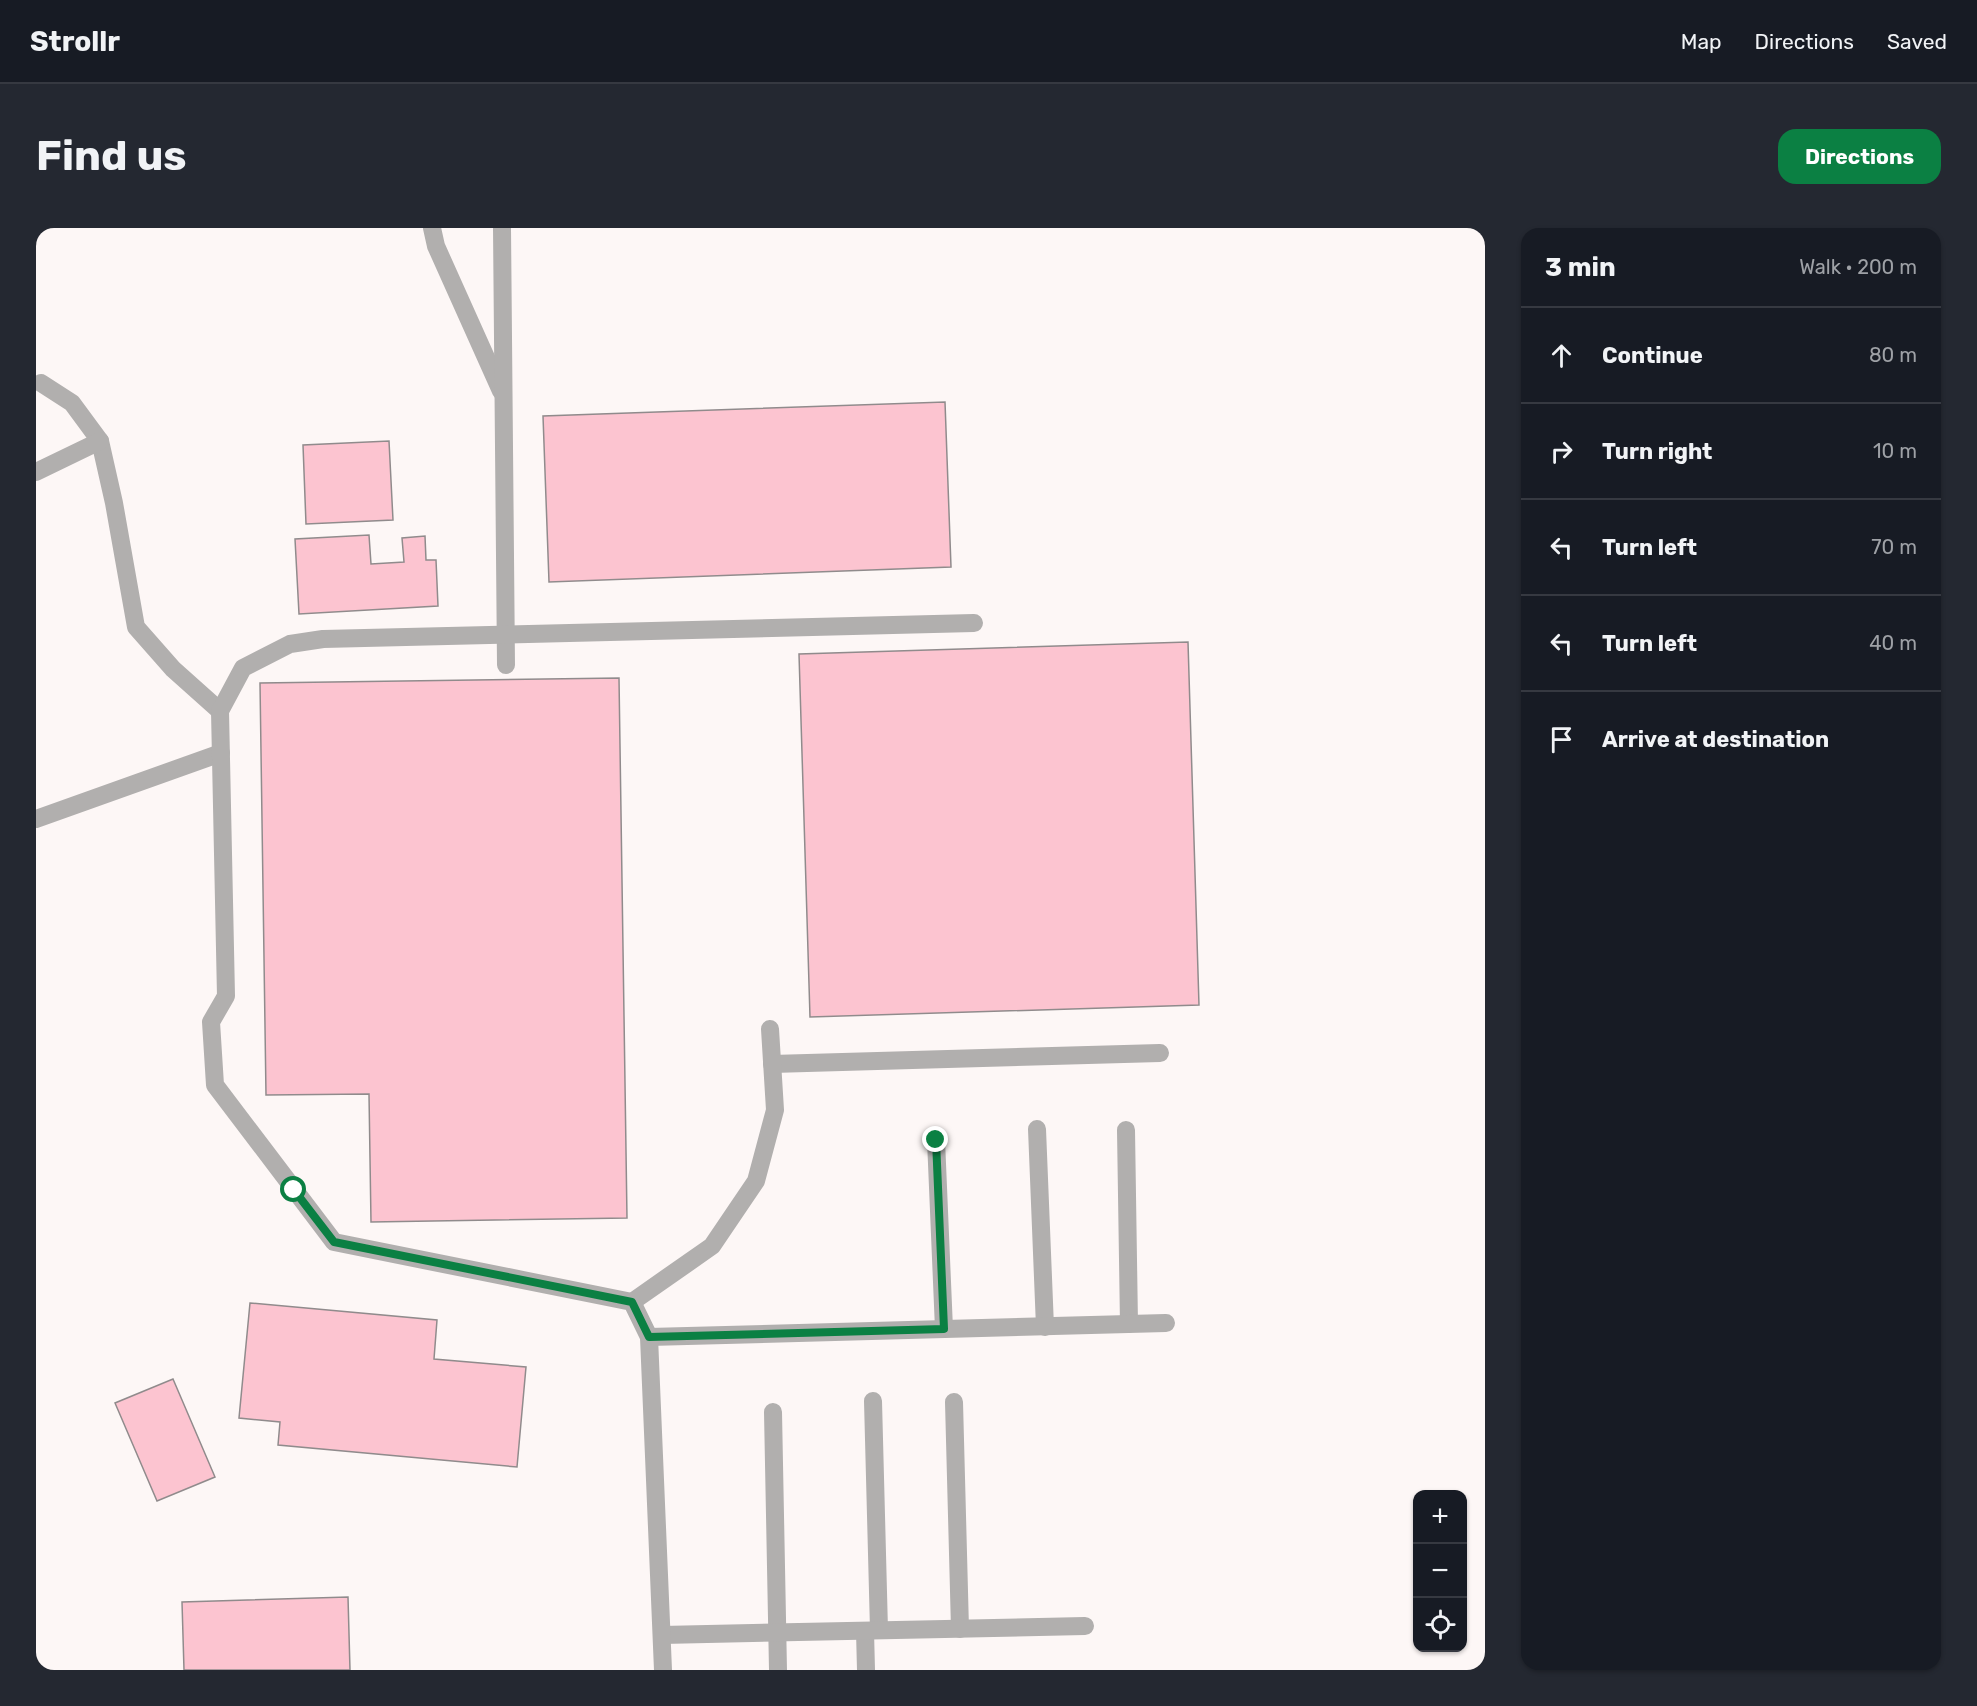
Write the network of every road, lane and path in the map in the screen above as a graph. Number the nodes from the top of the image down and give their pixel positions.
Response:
1 (432, 228) edge
2 (502, 228) edge
3 (41, 383) dead end
4 (504, 398) junction
5 (100, 441) junction
6 (36, 472) edge
7 (974, 623) dead end
8 (506, 634) junction
9 (506, 665) dead end
10 (220, 711) junction
11 (221, 753) junction
12 (36, 819) edge
13 (770, 1029) dead end
14 (1160, 1053) dead end
15 (772, 1064) junction
16 (1037, 1129) dead end
17 (1126, 1130) dead end
18 (936, 1140) dead end
19 (632, 1302) junction
20 (1166, 1323) dead end
21 (1129, 1324) junction
22 (1045, 1327) junction
23 (944, 1329) junction
24 (649, 1337) junction
25 (873, 1401) dead end
26 (954, 1402) dead end
27 (773, 1412) dead end
28 (1085, 1626) dead end
29 (960, 1629) junction
30 (872, 1631) junction
31 (777, 1633) junction
32 (662, 1635) junction
33 (663, 1670) edge
34 (778, 1670) edge
35 (866, 1670) edge

1 - 4 lane
2 - 4 lane
3 - 5 lane
4 - 8 lane
5 - 6 lane
5 - 10 lane
7 - 8 lane
8 - 9 lane
8 - 10 lane
10 - 11 lane
11 - 12 lane
11 - 19 lane
13 - 15 lane
14 - 15 lane
15 - 19 lane
16 - 22 lane
17 - 21 lane
18 - 23 lane
19 - 24 lane
20 - 21 lane
21 - 22 lane
22 - 23 lane
23 - 24 lane
24 - 32 lane
25 - 30 lane
26 - 29 lane
27 - 31 lane
28 - 29 lane
29 - 30 lane
30 - 31 lane
30 - 35 lane
31 - 32 lane
31 - 34 lane
32 - 33 lane

